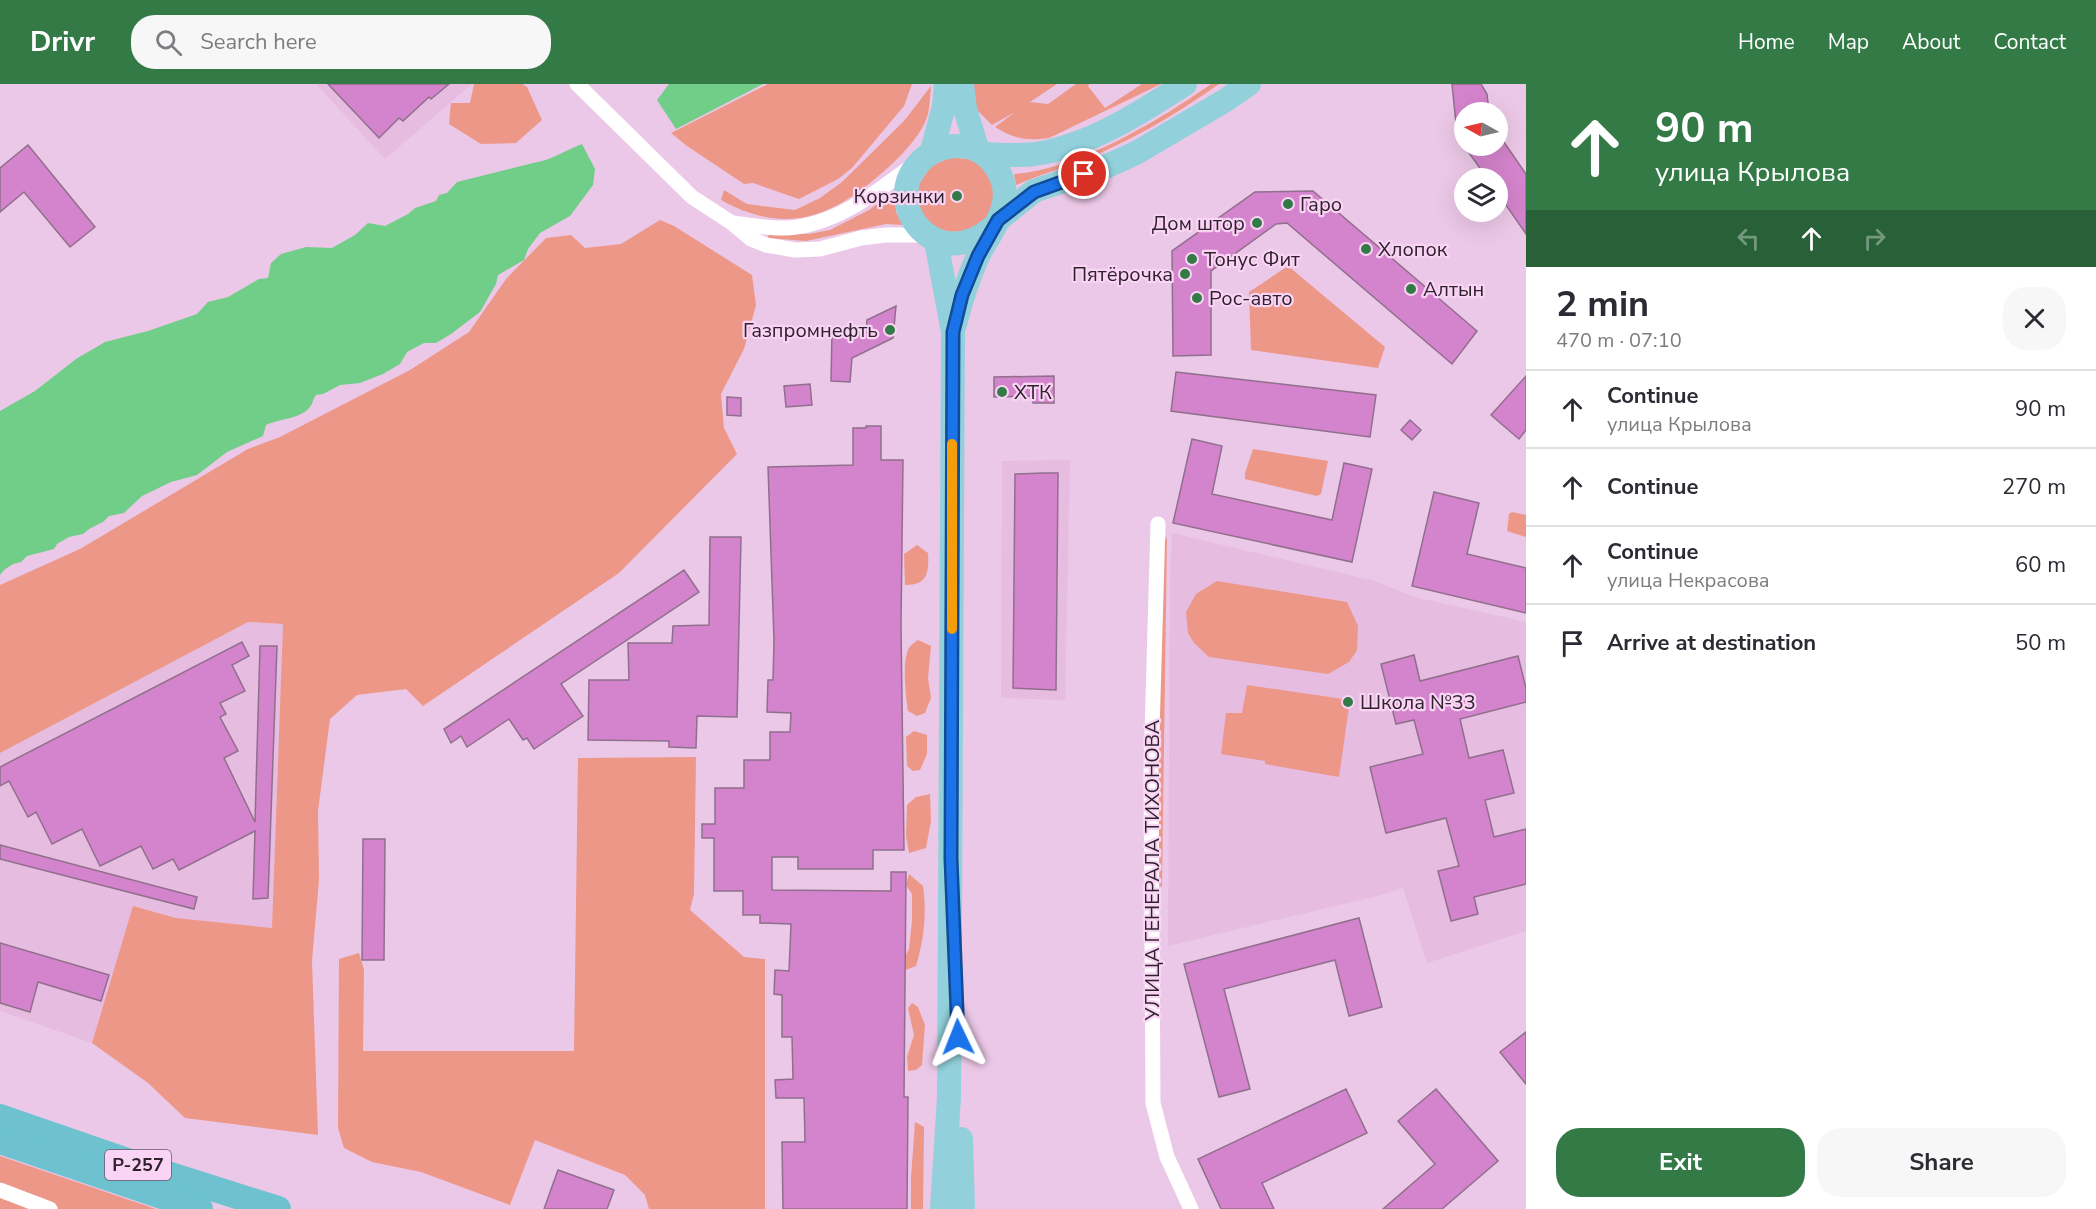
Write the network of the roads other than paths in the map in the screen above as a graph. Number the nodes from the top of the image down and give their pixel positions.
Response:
1 (577, 84) edge
2 (946, 84) edge
3 (962, 84) edge
4 (1185, 84) edge
5 (1249, 84) edge
6 (981, 153) junction
7 (929, 154) junction
8 (732, 223) junction
9 (996, 224) junction
10 (932, 238) junction
11 (953, 332) junction
12 (1158, 524) dead end
13 (0, 1117) edge
14 (0, 1141) edge
15 (0, 1190) edge
16 (947, 1208) edge
17 (50, 1209) edge
18 (200, 1209) edge
19 (278, 1209) edge
20 (1191, 1209) edge

1 - 8 street
2 - 7 main road
3 - 6 main road
4 - 6 main road
5 - 9 main road
6 - 7 main road
6 - 9 main road
7 - 8 street
7 - 10 main road
8 - 10 street
9 - 10 main road
9 - 11 main road
10 - 11 main road
11 - 16 main road
12 - 20 street, УЛИЦА ГЕНЕРАЛА ТИХОНОВА
13 - 19 highway, Р-257
14 - 18 highway, Р-257
15 - 17 street

